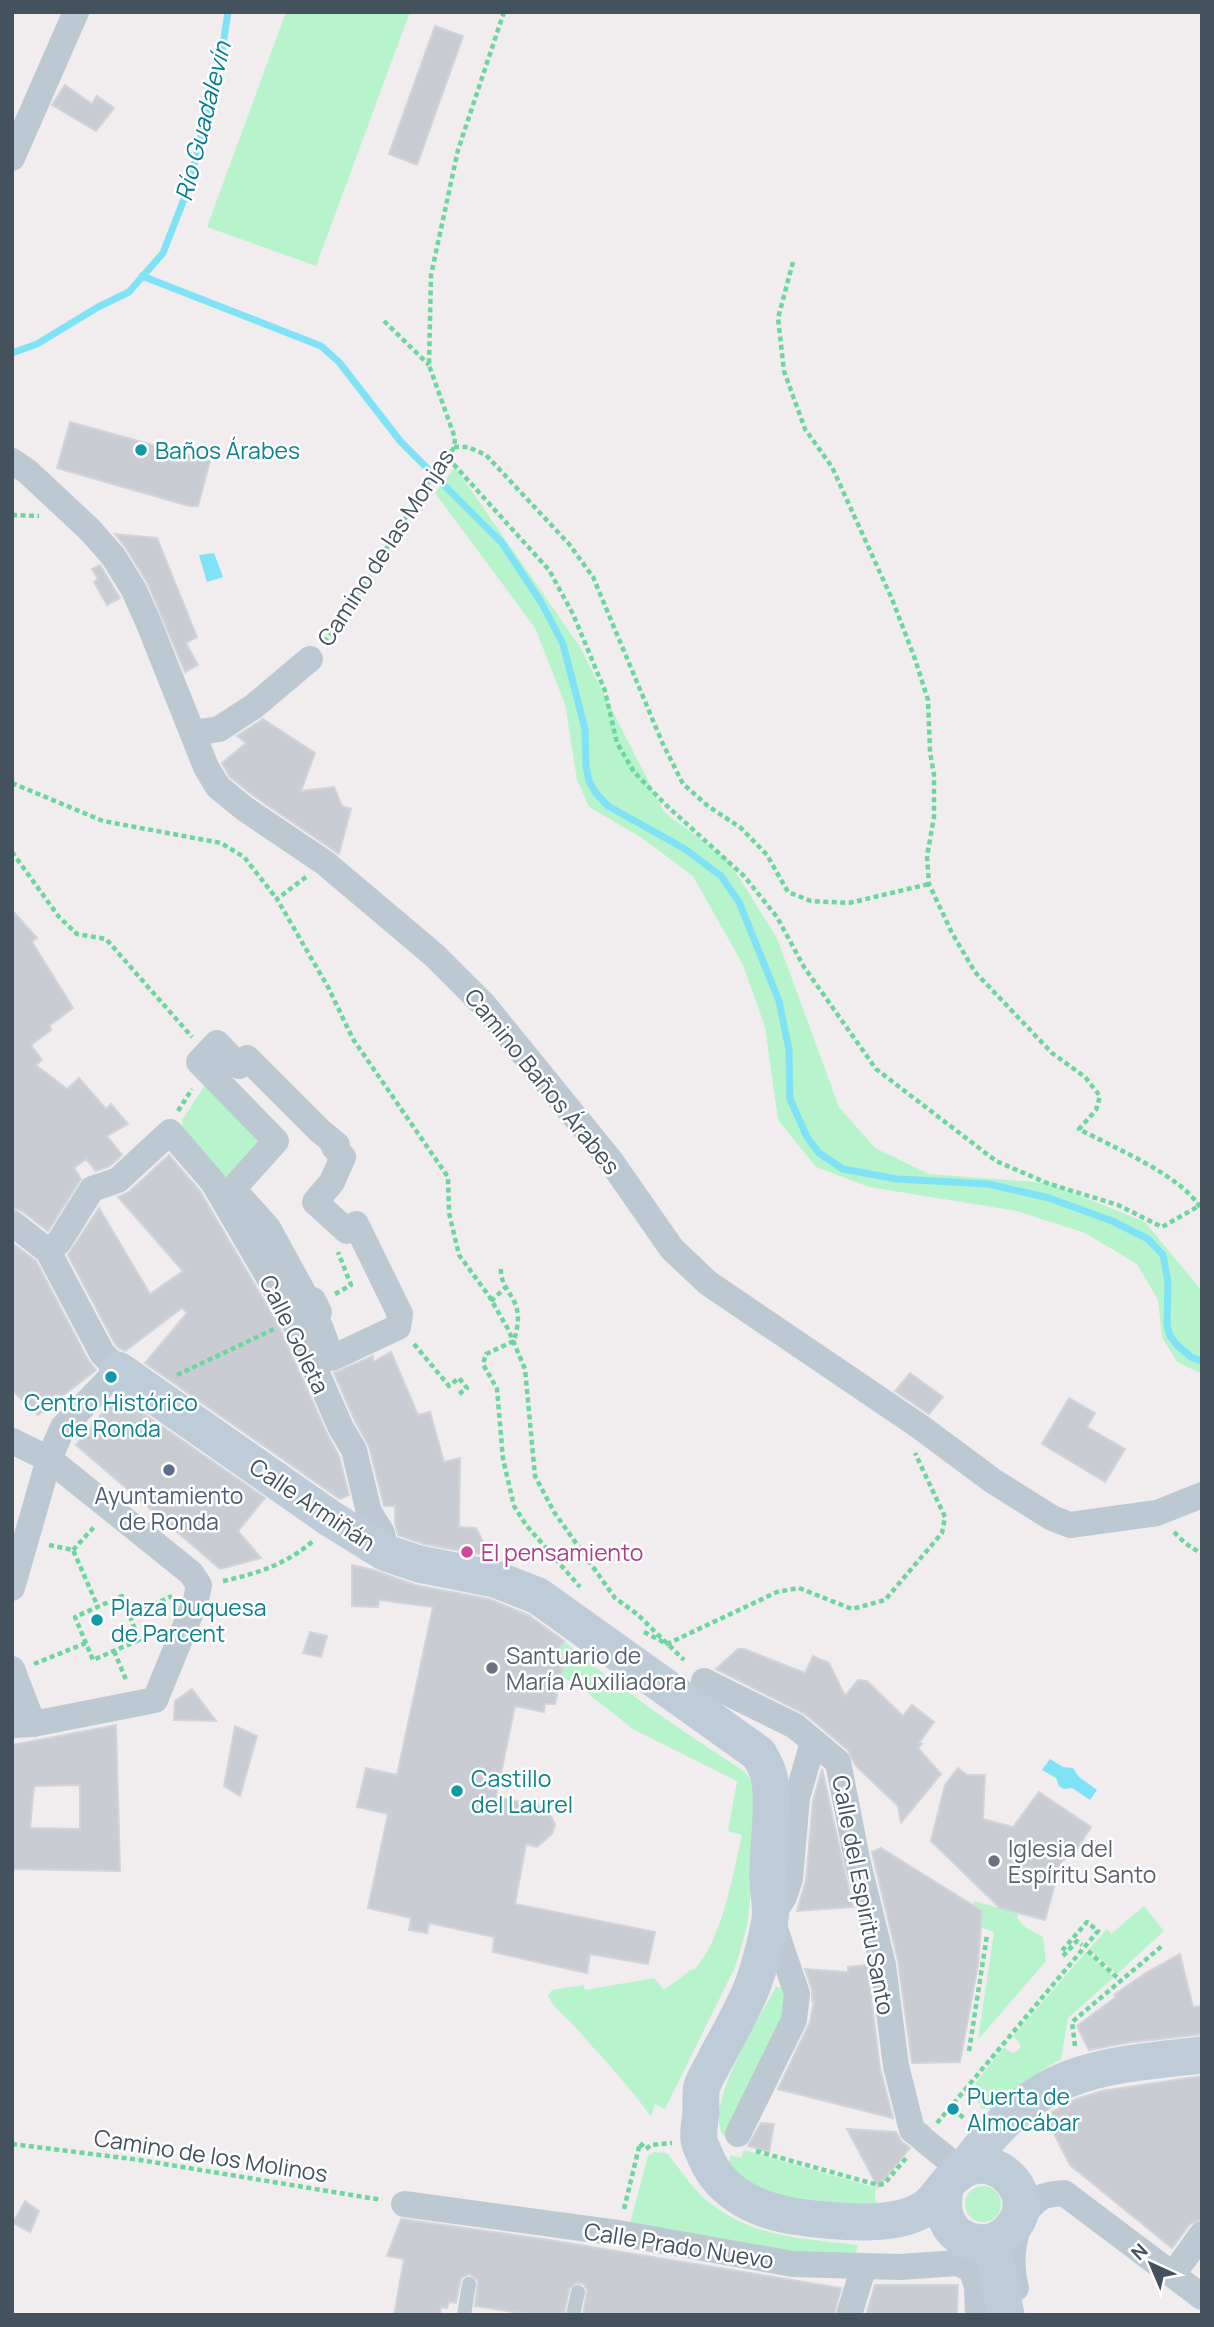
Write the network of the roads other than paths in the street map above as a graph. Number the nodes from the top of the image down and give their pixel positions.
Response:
1 (76, 12) edge
2 (12, 158) edge
3 (12, 461) edge
4 (310, 659) road end
5 (193, 733) junction
6 (12, 1223) edge
7 (48, 1251) junction
8 (305, 1313) junction
9 (118, 1370) junction
10 (12, 1441) edge
11 (49, 1459) junction
12 (1202, 1495) edge
13 (386, 1553) junction
14 (14, 1577) edge
15 (13, 1671) edge
16 (692, 1690) junction
17 (22, 1725) edge
18 (813, 1742) junction
19 (771, 1917) junction
20 (1202, 2055) edge
21 (1042, 2091) junction
22 (742, 2141) road end
23 (958, 2175) junction
24 (1011, 2177) junction
25 (404, 2203) road end
26 (851, 2223) junction
27 (1202, 2234) edge
28 (968, 2245) junction
29 (864, 2266) junction
30 (1180, 2266) junction
31 (1202, 2282) edge
32 (469, 2284) dead end
33 (578, 2292) dead end
34 (1202, 2297) edge
35 (464, 2315) edge
36 (573, 2315) edge
37 (849, 2315) edge
38 (978, 2315) edge
39 (1006, 2315) edge
40 (1022, 2315) edge

1 - 2 street
3 - 5 street, Camino Baños Árabes
4 - 5 street, Camino de las Monjas
5 - 12 street, Camino Baños Árabes
6 - 7 street, Calle Armiñán
7 - 8 street, Calle Goleta
7 - 9 street, Calle Armiñán
8 - 8 street
8 - 13 street, Calle Goleta
9 - 11 street
9 - 13 street, Calle Armiñán
10 - 11 street
11 - 14 street
11 - 17 street
13 - 16 street, Calle Armiñán
15 - 17 street
16 - 18 street, Calle del Espiritu Santo
16 - 19 street, Calle Armiñán
18 - 19 street
18 - 23 street, Calle del Espiritu Santo
19 - 22 street
19 - 26 street, Calle Armiñán
20 - 21 street
21 - 23 street
21 - 24 street
23 - 24 street
23 - 26 street
23 - 28 street
24 - 28 street
24 - 30 street
25 - 29 street, Calle Prado Nuevo
26 - 28 street
27 - 30 street
28 - 29 street, Calle Prado Nuevo
28 - 38 street
28 - 39 street
29 - 37 street
30 - 31 street
32 - 35 lane
33 - 36 lane
34 - 40 street

